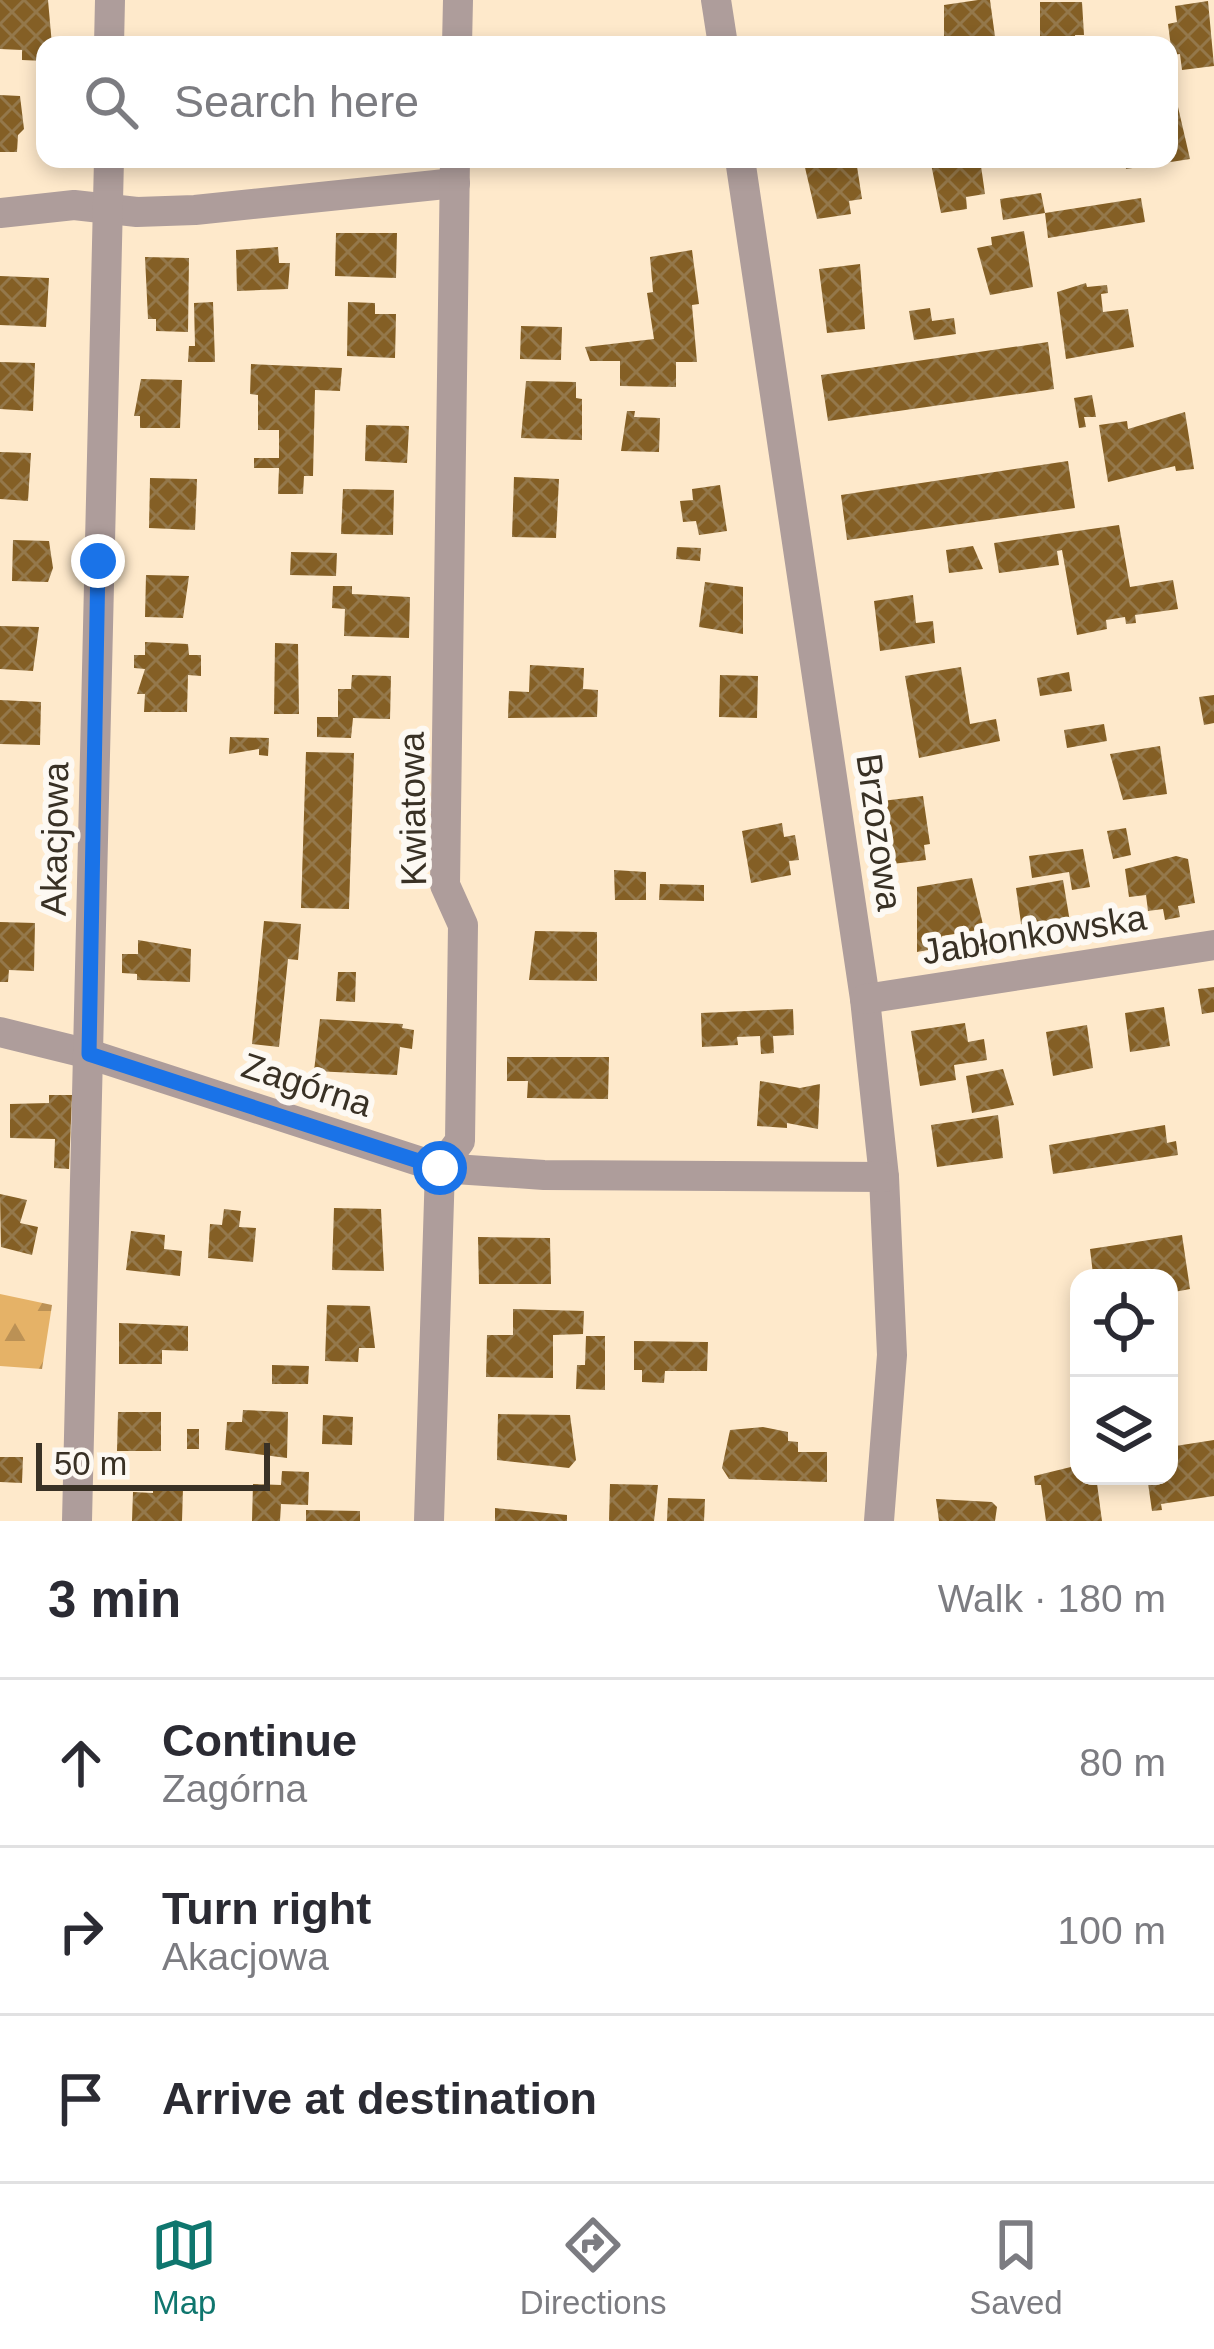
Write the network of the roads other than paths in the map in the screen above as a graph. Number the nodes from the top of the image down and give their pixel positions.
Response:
1 (110, 0) edge
2 (458, 0) edge
3 (716, 0) edge
4 (110, 36) edge
5 (457, 36) edge
6 (722, 36) edge
7 (109, 168) edge
8 (741, 168) edge
9 (455, 171) edge
10 (108, 208) junction
11 (0, 212) edge
12 (1214, 945) edge
13 (865, 1000) junction
14 (0, 1032) edge
15 (89, 1054) junction
16 (440, 1168) junction
17 (884, 1177) junction
18 (76, 1521) edge
19 (430, 1521) edge
20 (879, 1521) edge

1 - 4 street
2 - 5 street
3 - 6 street
7 - 10 street, Akacjowa
8 - 13 street, Brzozowa
9 - 10 street
9 - 16 street, Kwiatowa
10 - 11 street
10 - 15 street, Akacjowa
12 - 13 street, Jabłonkowska
13 - 17 street, Brzozowa
14 - 15 street, Zagórna
15 - 16 street, Zagórna
15 - 18 street, Akacjowa
16 - 17 street, Zagórna
16 - 19 street, Kwiatowa
17 - 20 street, Brzozowa

